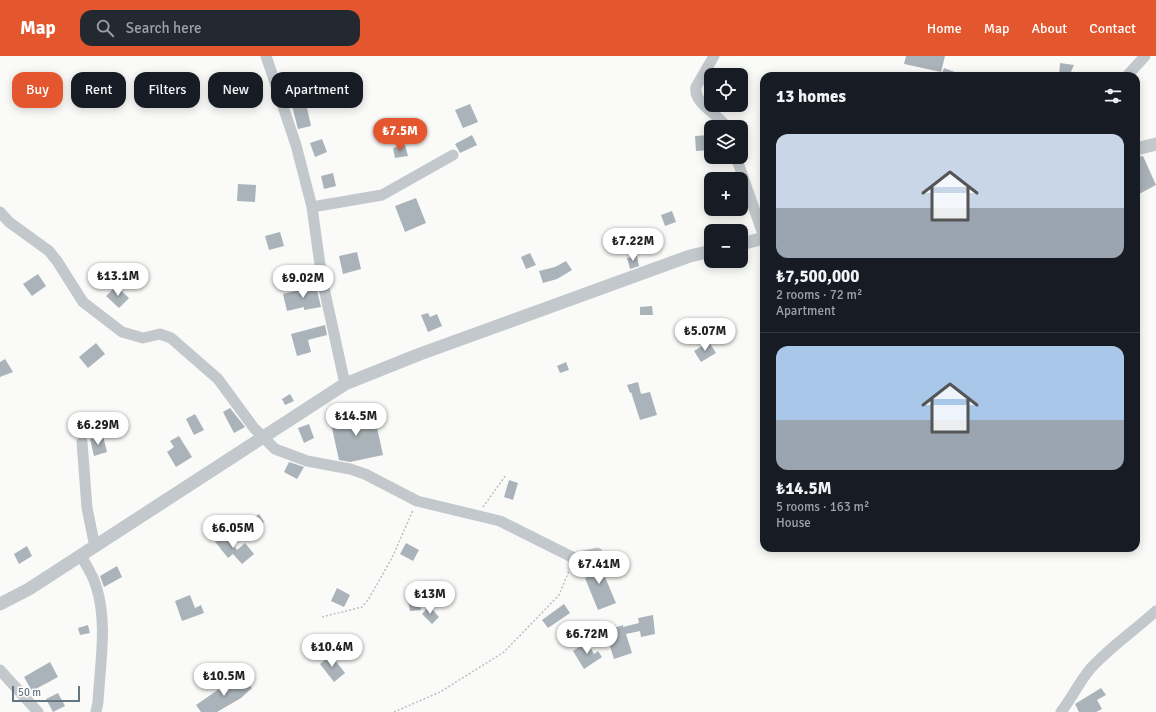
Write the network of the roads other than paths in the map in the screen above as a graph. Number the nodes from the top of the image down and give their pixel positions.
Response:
1 (266, 56) edge
2 (714, 56) edge
3 (1145, 56) edge
4 (1131, 72) edge
5 (719, 120) edge
6 (1156, 144) edge
7 (1140, 148) edge
8 (453, 155) dead end
9 (738, 164) edge
10 (312, 207) junction
11 (0, 212) edge
12 (760, 226) edge
13 (760, 239) edge
14 (748, 242) edge
15 (704, 253) edge
16 (345, 384) junction
17 (263, 437) junction
18 (82, 442) dead end
19 (95, 547) junction
20 (597, 553) dead end
21 (81, 556) junction
22 (0, 604) edge
23 (1156, 611) edge
24 (0, 670) edge
25 (38, 712) edge
26 (96, 712) edge
27 (1061, 712) edge

1 - 10 street
2 - 5 street
3 - 4 street
6 - 7 street
8 - 10 street
9 - 12 street
10 - 16 street
11 - 17 street
13 - 14 street
15 - 16 street
16 - 17 street
17 - 19 street
17 - 20 street
18 - 19 street
19 - 21 street
21 - 22 street
21 - 26 street
23 - 27 street
24 - 25 street

